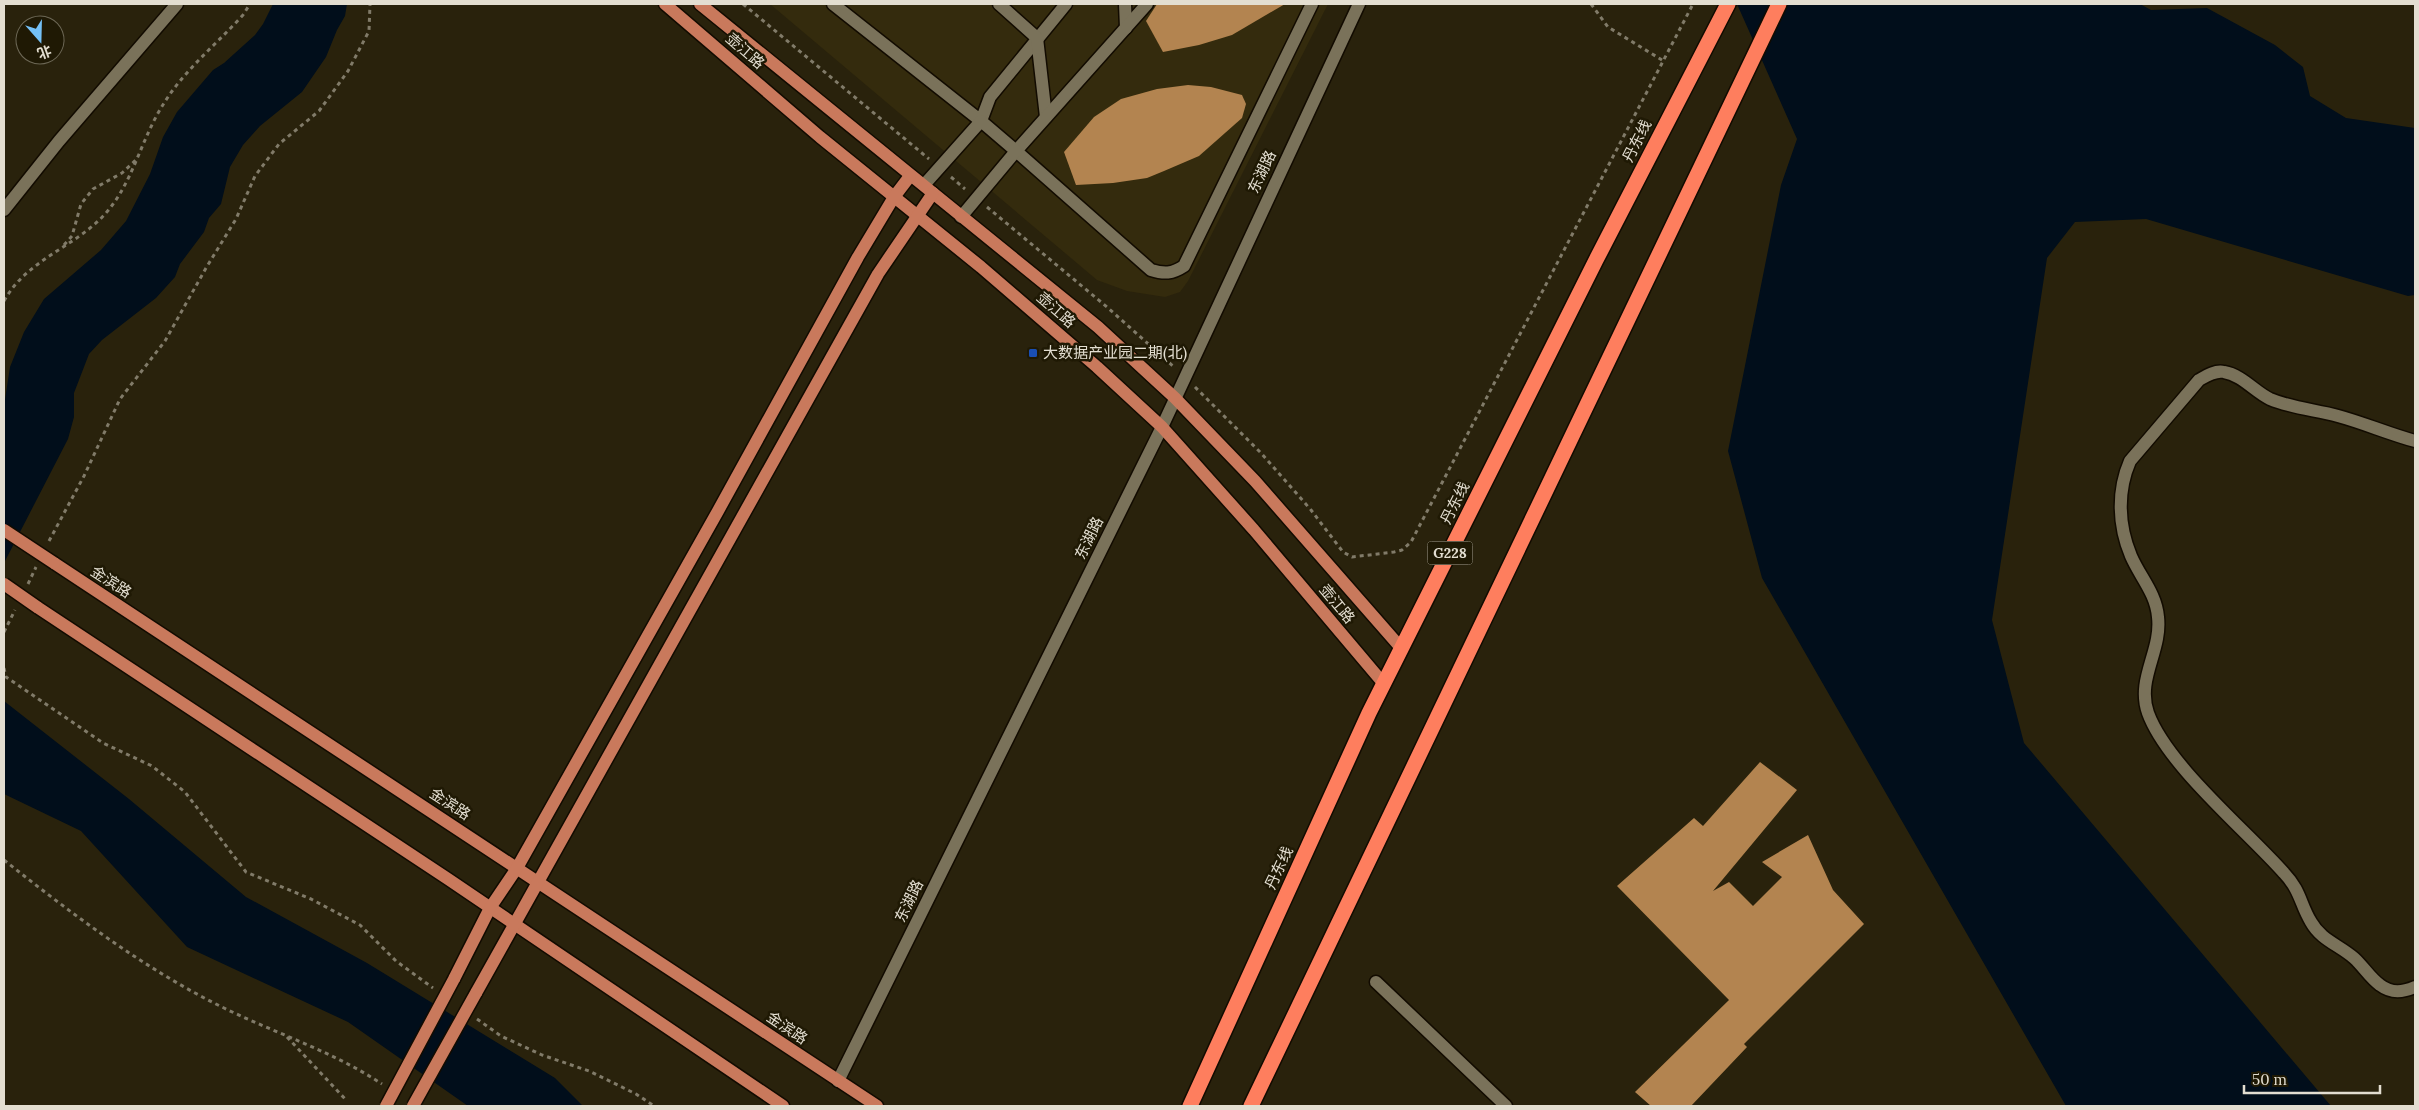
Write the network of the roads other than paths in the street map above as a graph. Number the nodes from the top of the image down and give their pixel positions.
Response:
1 (177, 4) edge
2 (664, 4) edge
3 (700, 4) edge
4 (834, 4) edge
5 (998, 4) edge
6 (1066, 4) edge
7 (1125, 4) edge
8 (1147, 4) edge
9 (1312, 4) edge
10 (1358, 4) edge
11 (1779, 4) edge
12 (1727, 5) edge
13 (1126, 28) junction
14 (1037, 38) junction
15 (1046, 117) junction
16 (981, 121) junction
17 (1016, 151) junction
18 (910, 176) junction
19 (928, 189) junction
20 (894, 197) junction
21 (4, 210) edge
22 (918, 216) junction
23 (961, 217) junction
24 (1175, 398) junction
25 (1162, 427) junction
26 (2415, 441) edge
27 (4, 530) edge
28 (4, 584) edge
29 (1402, 649) junction
30 (1384, 684) junction
31 (517, 868) junction
32 (539, 883) junction
33 (490, 908) junction
34 (515, 925) junction
35 (1376, 982) dead end
36 (2415, 987) edge
37 (838, 1081) junction
38 (386, 1106) edge
39 (413, 1106) edge
40 (783, 1106) edge
41 (877, 1106) edge
42 (1190, 1106) edge
43 (1251, 1106) edge
44 (1506, 1106) edge

1 - 21 street
2 - 20 main road, 壶江路
3 - 18 main road, 壶江路
4 - 16 street
5 - 14 street
6 - 14 street
7 - 13 street
8 - 13 street
9 - 17 street
10 - 24 street, 东湖路
11 - 43 highway
12 - 29 highway, 丹东线 / G228
13 - 15 street
14 - 15 street
14 - 16 street
15 - 17 street
16 - 17 street
16 - 19 street
17 - 23 street
18 - 19 main road, 壶江路
18 - 20 main road
19 - 22 main road
19 - 23 main road, 壶江路
20 - 22 main road, 壶江路
20 - 31 main road
22 - 25 main road, 壶江路
22 - 32 main road
23 - 24 main road, 壶江路
24 - 25 street, 东湖路
24 - 29 main road, 壶江路
25 - 30 main road, 壶江路
25 - 37 street, 东湖路
26 - 36 street
27 - 31 main road, 金滨路, bridge
28 - 33 main road, bridge
29 - 30 highway, 丹东线 / G228
30 - 42 highway, 丹东线 / G228
31 - 32 main road, 金滨路
31 - 33 main road
32 - 34 main road
32 - 37 main road, 金滨路
33 - 34 main road
33 - 38 main road, bridge
34 - 39 main road, bridge
34 - 40 main road
35 - 44 street
37 - 41 main road, 金滨路

